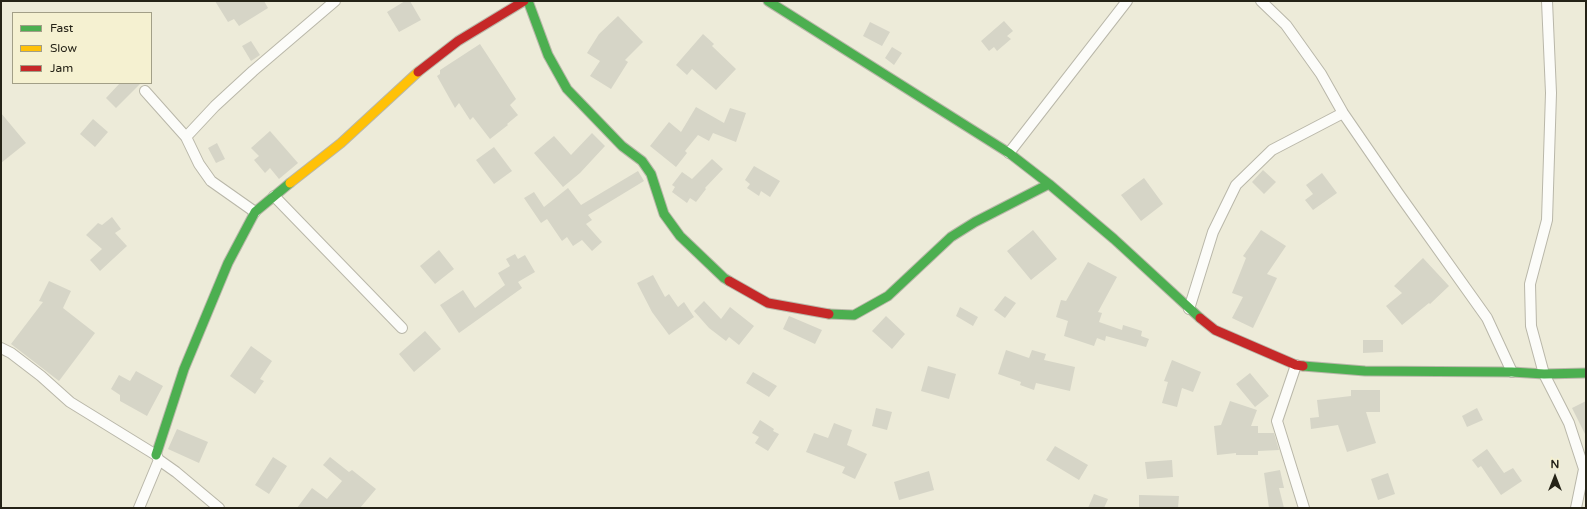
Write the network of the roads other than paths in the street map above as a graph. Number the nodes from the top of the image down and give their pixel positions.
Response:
1 (334, 1) edge
2 (524, 1) edge
3 (528, 1) edge
4 (768, 1) edge
5 (1127, 1) edge
6 (1261, 1) edge
7 (1547, 1) edge
8 (145, 91) dead end
9 (1343, 113) junction
10 (186, 137) junction
11 (1009, 153) junction
12 (1049, 184) junction
13 (274, 196) junction
14 (255, 212) junction
15 (1189, 309) junction
16 (402, 328) dead end
17 (1, 348) edge
18 (1296, 365) junction
19 (1512, 372) junction
20 (1544, 374) junction
21 (1586, 374) edge
22 (158, 457) junction
23 (139, 508) edge
24 (219, 508) edge
25 (1304, 508) edge
26 (1576, 508) edge

1 - 10 street
2 - 13 street
3 - 12 street
4 - 11 street
5 - 11 street
6 - 9 street
7 - 20 street
8 - 10 street
9 - 15 street
9 - 19 street
10 - 14 street
11 - 12 street
12 - 15 street
13 - 14 street
13 - 16 street
14 - 22 street
15 - 18 street
17 - 22 street
18 - 19 street
18 - 25 street
19 - 20 street
20 - 21 street
20 - 26 street
22 - 23 street
22 - 24 street

